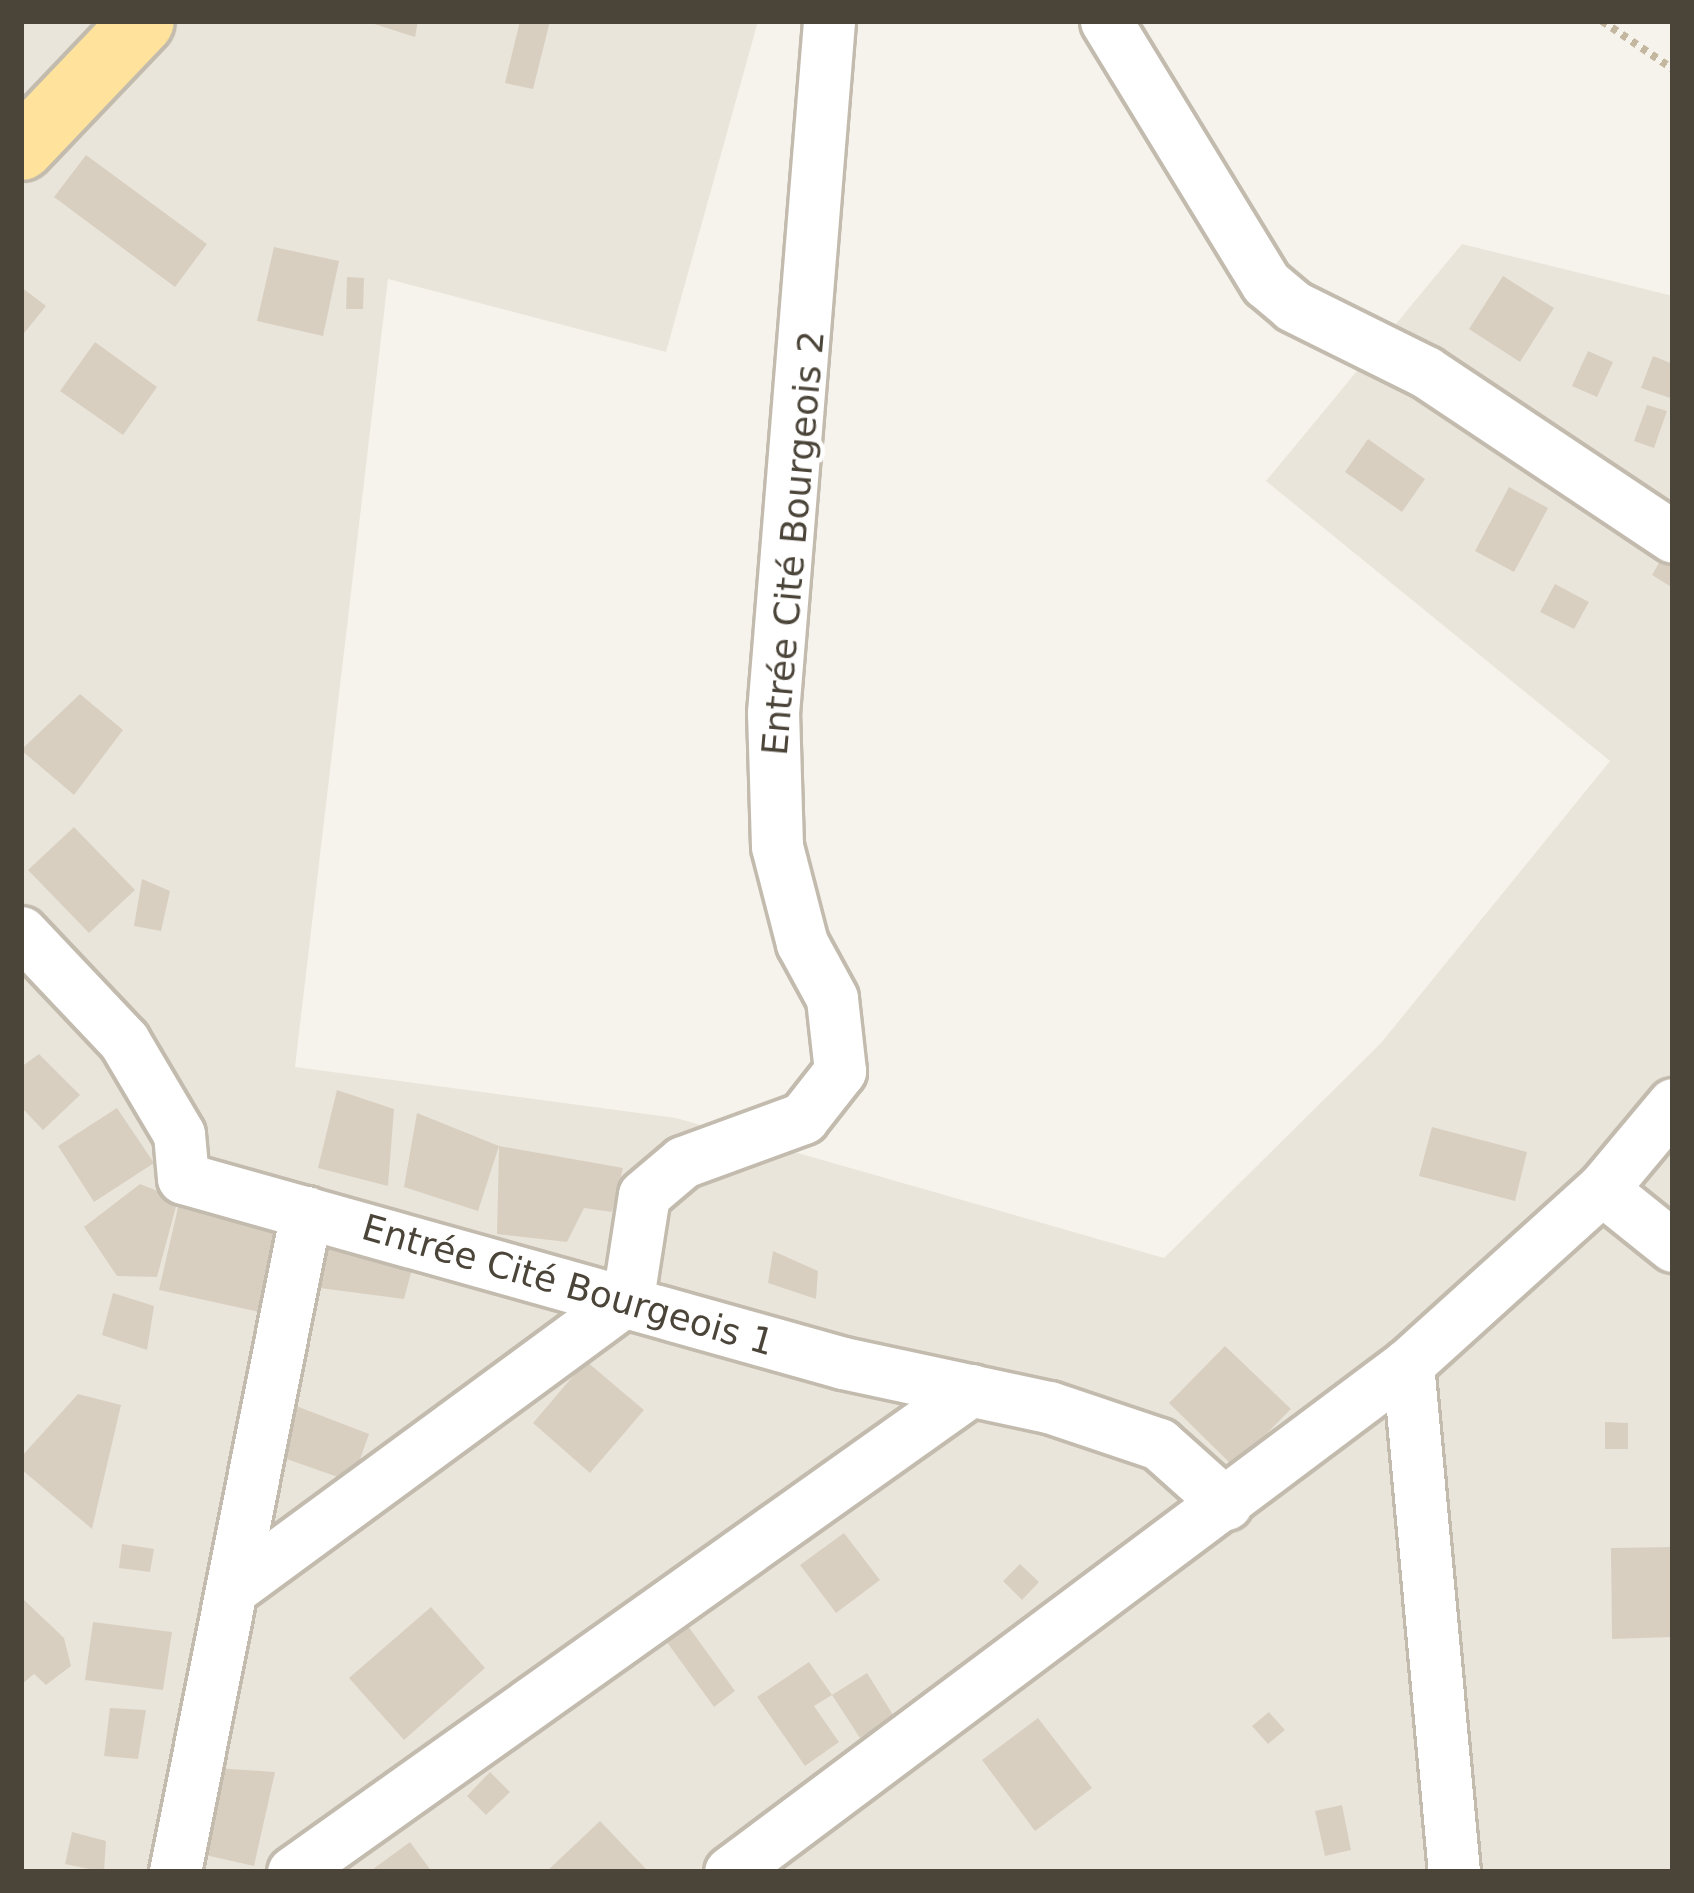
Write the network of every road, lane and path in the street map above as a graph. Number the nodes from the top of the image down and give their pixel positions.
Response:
1 (142, 21) edge
2 (830, 21) edge
3 (1106, 21) edge
4 (1602, 21) edge
5 (1673, 69) edge
6 (21, 148) edge
7 (1673, 537) edge
8 (21, 932) edge
9 (1673, 1104) edge
10 (1602, 1190) junction
11 (306, 1212) junction
12 (1673, 1246) edge
13 (628, 1298) junction
14 (1408, 1364) junction
15 (970, 1390) junction
16 (1226, 1504) junction
17 (232, 1589) junction
18 (175, 1872) edge
19 (293, 1872) edge
20 (730, 1872) edge
21 (1454, 1872) edge

1 - 6 main road
2 - 13 street, Entrée Cité Bourgeois 2
3 - 7 street
4 - 5 path
8 - 11 street, Entrée Cité Bourgeois 1
9 - 10 street
10 - 12 street
10 - 14 street
11 - 13 street, Entrée Cité Bourgeois 1
11 - 17 street
13 - 15 street, Entrée Cité Bourgeois 1
13 - 17 street
14 - 16 street
14 - 21 street
15 - 16 street, Entrée Cité Bourgeois 1
15 - 19 street
16 - 20 street
17 - 18 street

